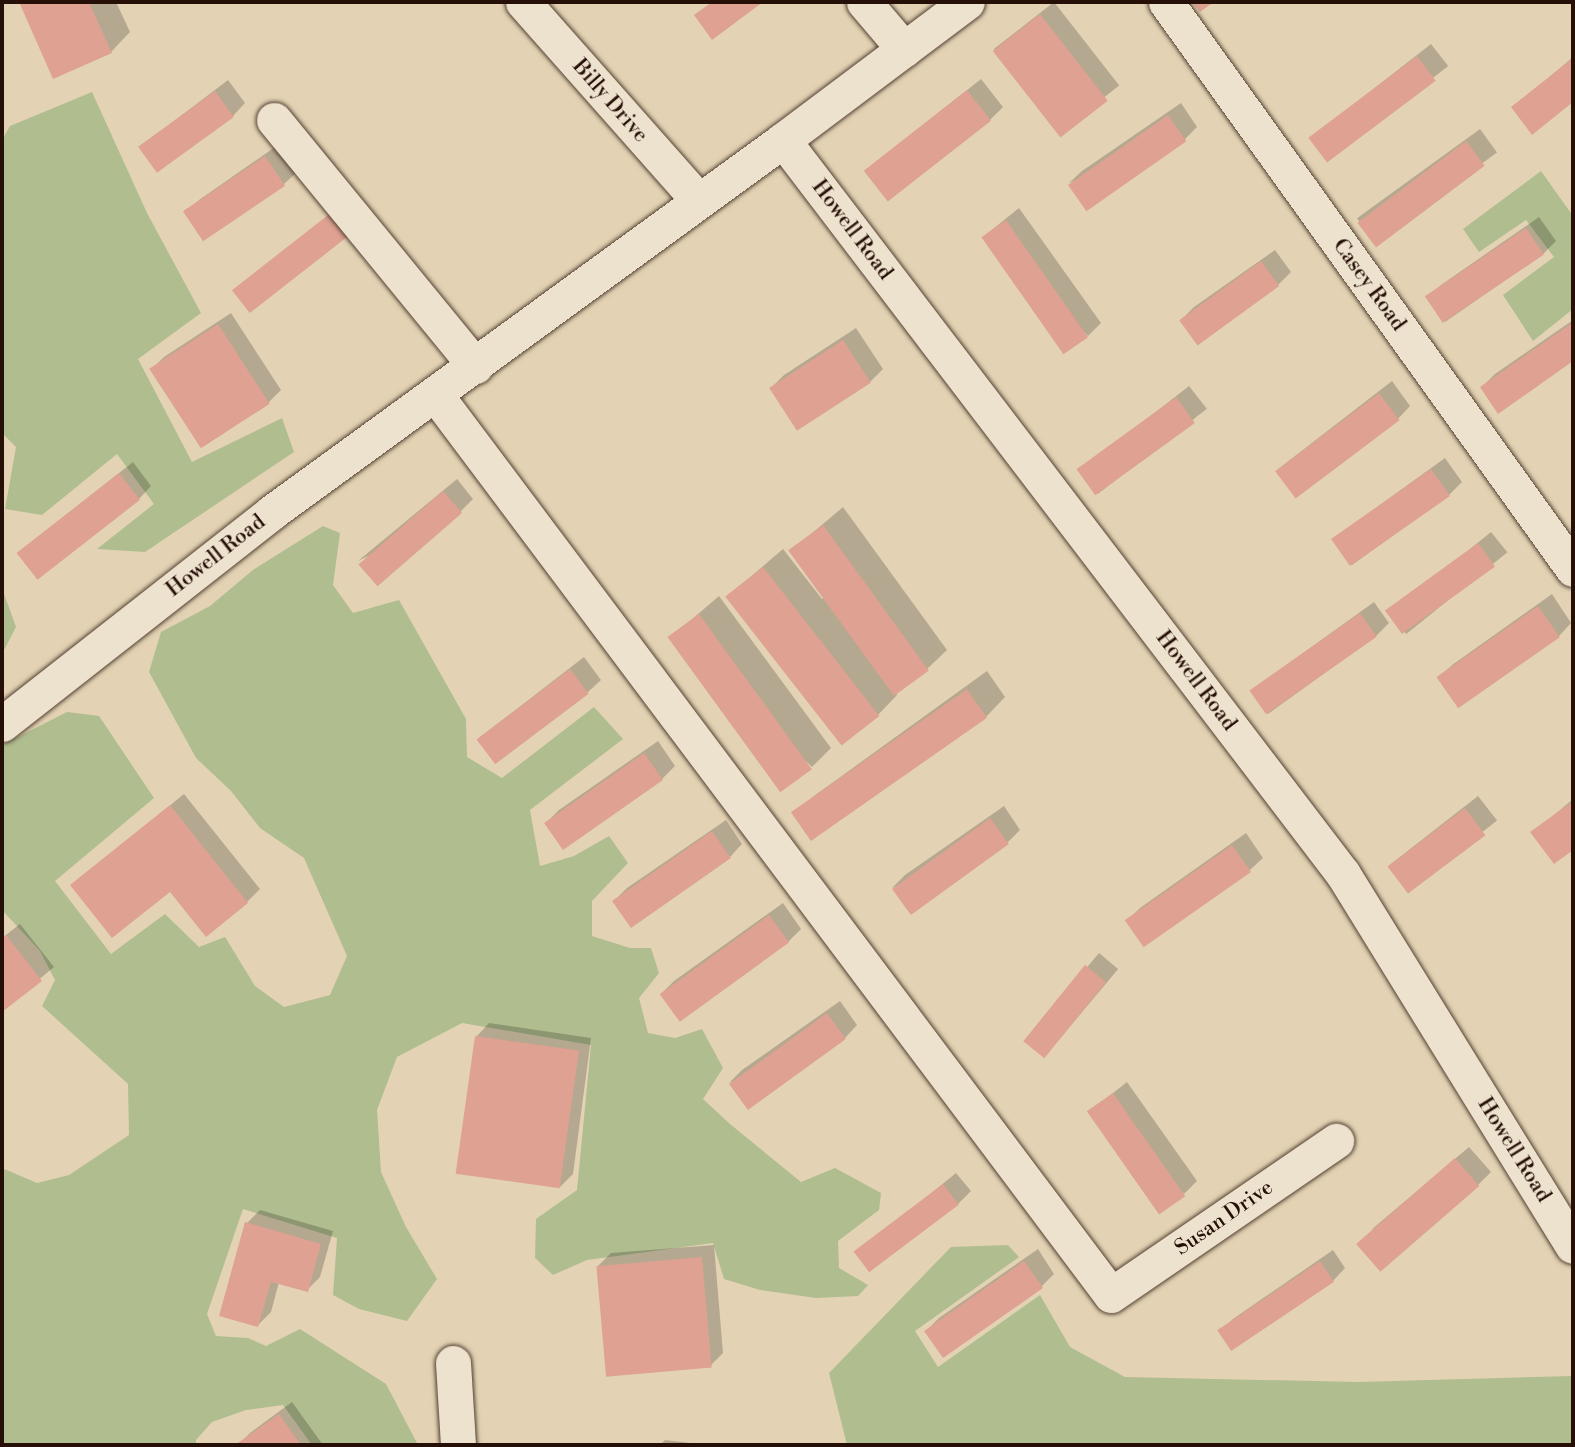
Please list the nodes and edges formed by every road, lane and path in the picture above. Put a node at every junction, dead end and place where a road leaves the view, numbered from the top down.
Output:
1 (523, 2) edge
2 (864, 2) edge
3 (967, 2) edge
4 (1166, 2) edge
5 (904, 49) junction
6 (274, 120) dead end
7 (783, 140) junction
8 (698, 201) junction
9 (475, 366) junction
10 (435, 394) junction
11 (1573, 569) edge
12 (2, 724) edge
13 (1336, 1141) dead end
14 (1573, 1246) edge
15 (453, 1363) dead end
16 (458, 1445) edge

1 - 8 street, Billy Drive
2 - 5 street
3 - 5 street, Howell Road
4 - 11 street, Casey Road
5 - 7 street, Howell Road
6 - 9 street
7 - 8 street, Howell Road
7 - 14 street, Howell Road
8 - 9 street, Howell Road
9 - 10 street, Howell Road
10 - 12 street, Howell Road
10 - 13 street, Susan Drive
15 - 16 street

